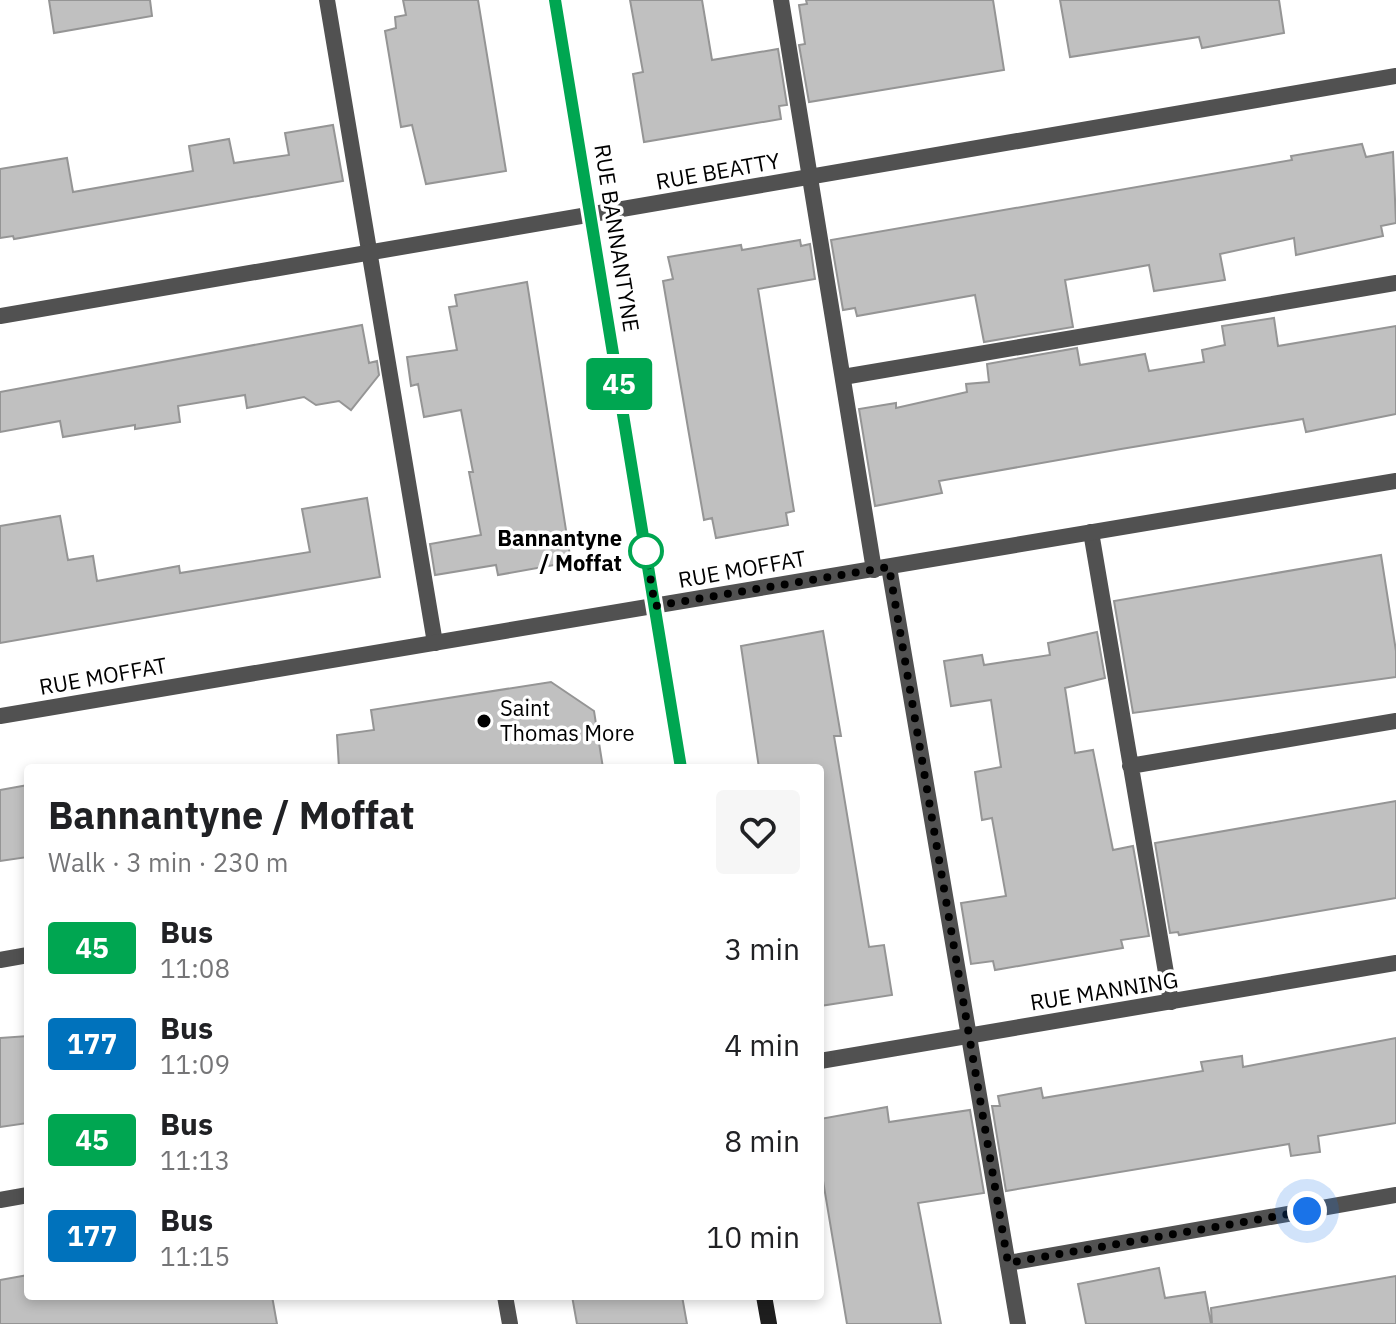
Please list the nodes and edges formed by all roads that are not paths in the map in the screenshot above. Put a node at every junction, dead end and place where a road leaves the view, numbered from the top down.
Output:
1 (327, 0) edge
2 (555, 0) edge
3 (781, 0) edge
4 (1396, 76) edge
5 (809, 177) junction
6 (591, 216) junction
7 (371, 253) junction
8 (1396, 283) edge
9 (0, 316) edge
10 (843, 377) junction
11 (1396, 481) edge
12 (1091, 532) junction
13 (881, 568) junction
14 (655, 606) junction
15 (435, 643) junction
16 (0, 716) edge
17 (1396, 721) edge
18 (680, 764) edge
19 (1130, 766) junction
20 (24, 956) edge
21 (0, 960) edge
22 (1396, 963) edge
23 (1171, 1002) junction
24 (968, 1035) junction
25 (824, 1060) edge
26 (1396, 1195) edge
27 (24, 1196) edge
28 (0, 1200) edge
29 (1008, 1263) junction
30 (506, 1300) edge
31 (765, 1300) edge
32 (510, 1324) edge
33 (769, 1324) edge
34 (1018, 1324) edge

1 - 7 street
2 - 6 street, RUE BANNANTYNE
3 - 5 street
4 - 5 street, RUE BEATTY
5 - 6 street, RUE BEATTY
5 - 10 street
6 - 7 street, RUE BEATTY
6 - 14 street, RUE BANNANTYNE
7 - 9 street, RUE BEATTY
7 - 15 street
8 - 10 street
10 - 13 street
11 - 12 street, RUE MOFFAT
12 - 13 street, RUE MOFFAT
12 - 19 street
13 - 14 street, RUE MOFFAT
13 - 24 street
14 - 15 street, RUE MOFFAT
14 - 18 street, RUE BANNANTYNE
15 - 16 street, RUE MOFFAT
17 - 19 street
19 - 23 street
20 - 21 street
22 - 23 street, RUE MANNING
23 - 24 street, RUE MANNING
24 - 25 street, RUE MANNING
24 - 29 street
26 - 29 street
27 - 28 street
29 - 34 street
30 - 32 street
31 - 33 street

